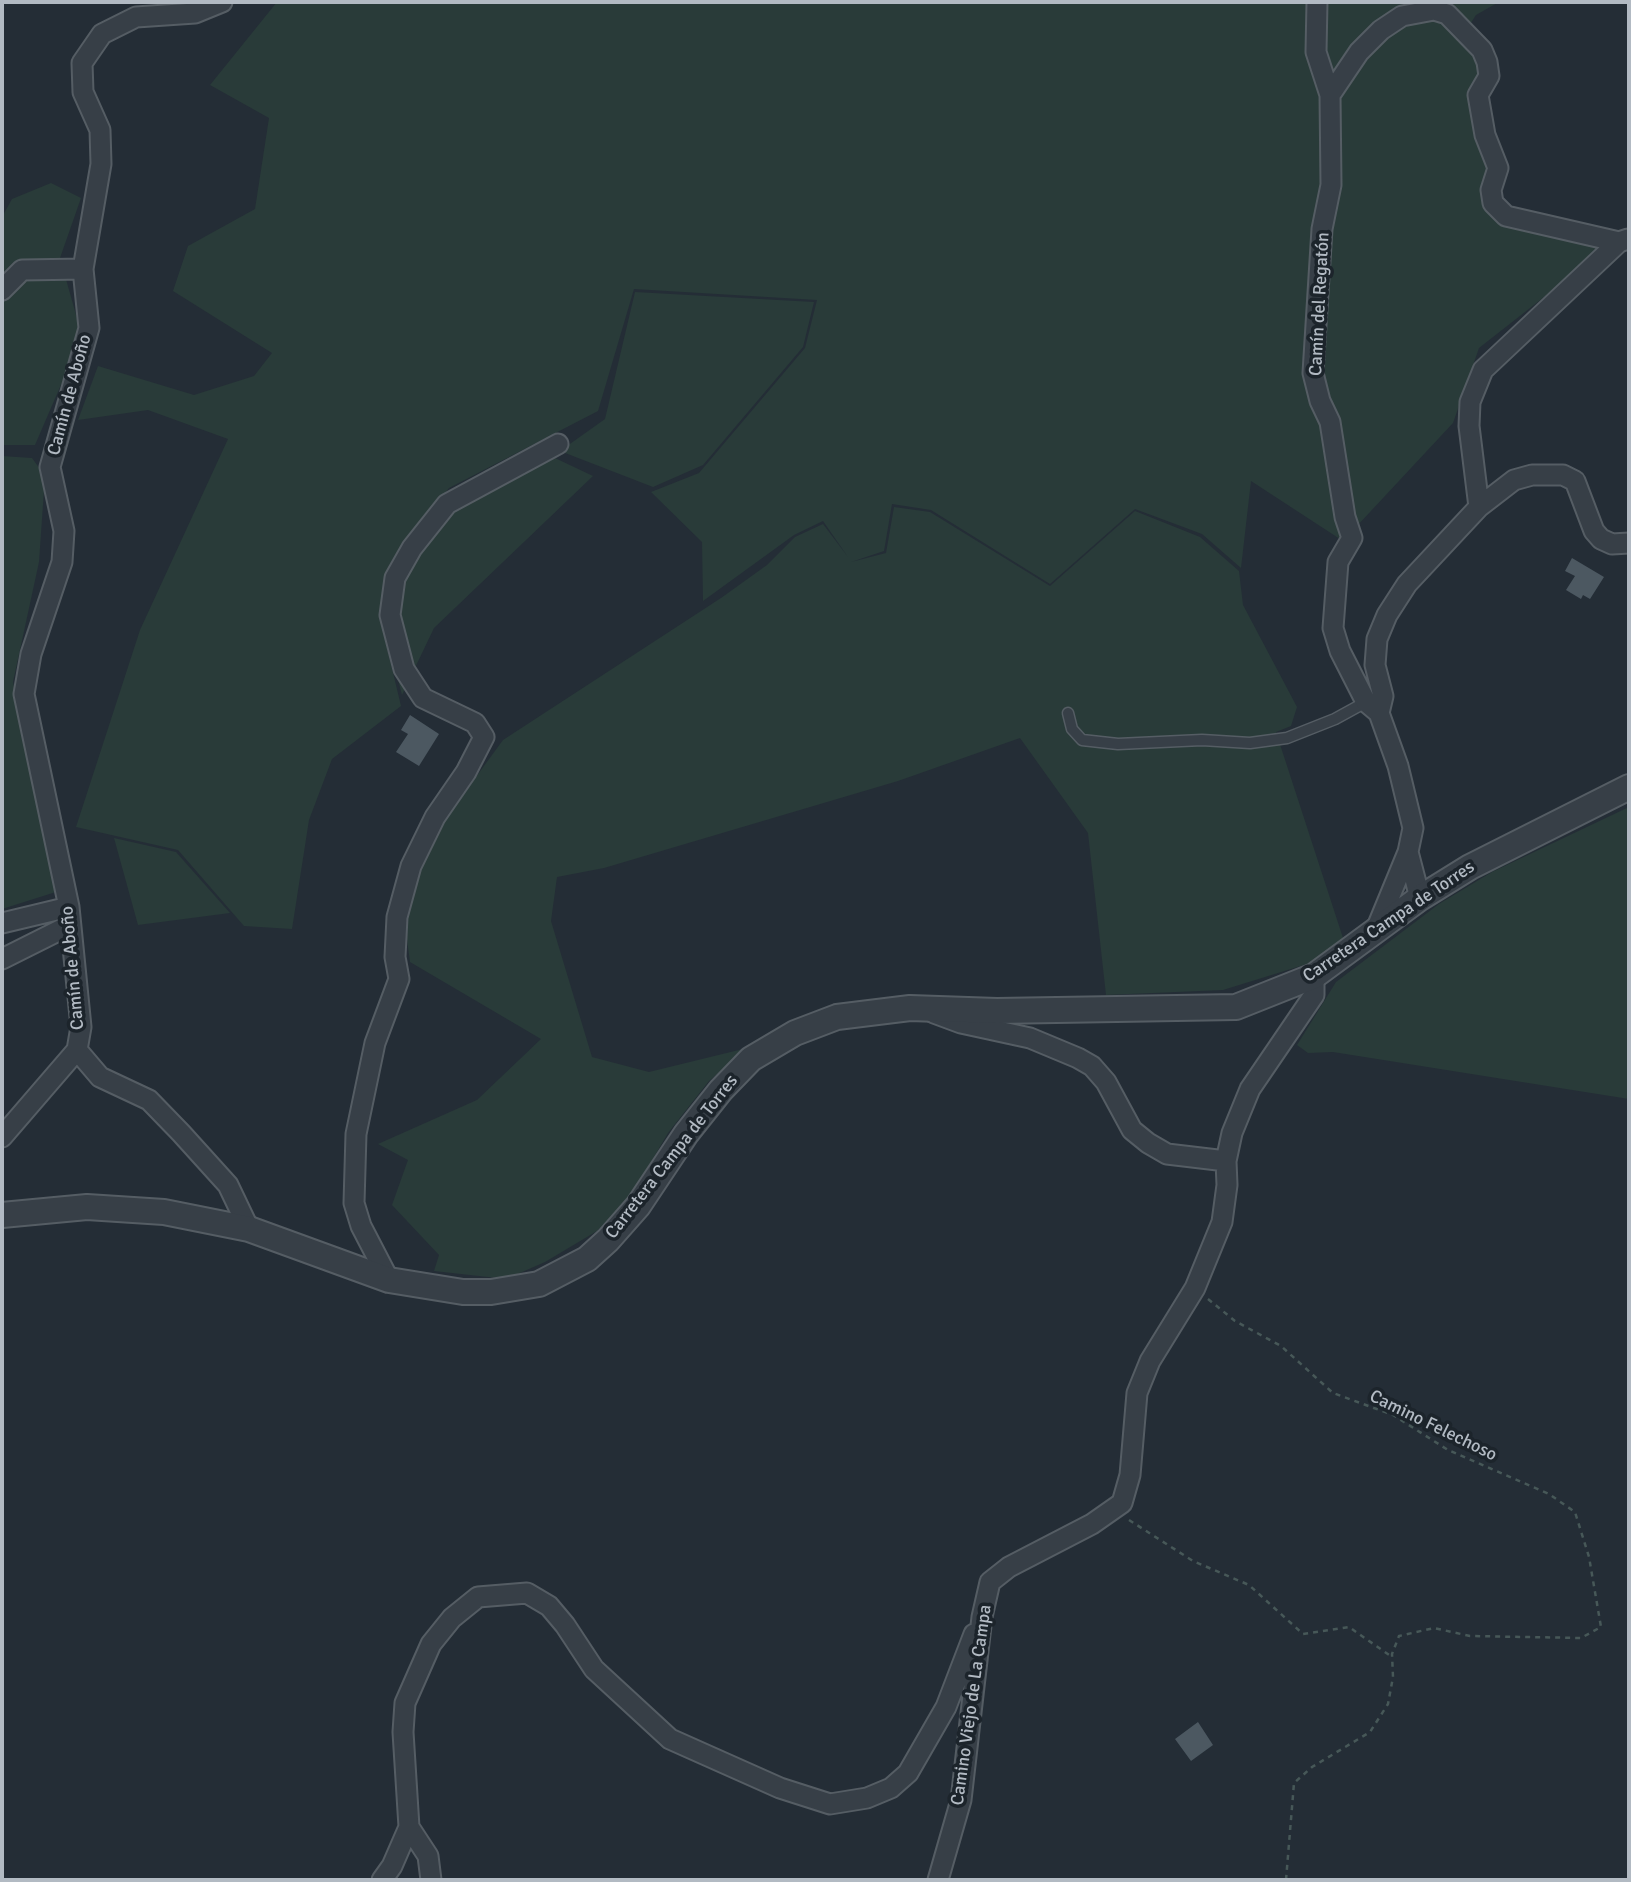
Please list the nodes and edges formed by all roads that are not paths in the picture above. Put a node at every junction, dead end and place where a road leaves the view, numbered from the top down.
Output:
1 (222, 2) edge
2 (1317, 2) edge
3 (1330, 94) junction
4 (1624, 240) edge
5 (83, 269) junction
6 (2, 290) edge
7 (558, 444) dead end
8 (1479, 507) junction
9 (1629, 543) edge
10 (1373, 708) junction
11 (1068, 713) dead end
12 (1629, 787) edge
13 (1408, 852) junction
14 (1420, 898) junction
15 (69, 916) junction
16 (2, 923) edge
17 (1375, 932) junction
18 (2, 960) edge
19 (1314, 976) junction
20 (923, 1008) junction
21 (77, 1050) junction
22 (2, 1137) edge
23 (1226, 1161) junction
24 (2, 1214) edge
25 (249, 1229) junction
26 (389, 1280) junction
27 (982, 1617) junction
28 (410, 1827) junction
29 (382, 1880) edge
30 (431, 1880) edge
31 (938, 1880) edge

1 - 5 street, Camín de Aboño
2 - 3 street, Camín del Regatón
3 - 4 street
3 - 10 street, Camín del Regatón
4 - 8 street
5 - 6 street
5 - 15 street, Camín de Aboño
7 - 26 street
8 - 9 street
8 - 10 street
10 - 11 lane
10 - 13 street
12 - 14 street, Carretera Campa de Torres
13 - 14 street
13 - 17 street
14 - 17 street, Carretera Campa de Torres
15 - 16 street
15 - 18 street
15 - 21 street, Camín de Aboño
17 - 19 street, Carretera Campa de Torres
19 - 20 street, Carretera Campa de Torres
19 - 23 street, Camino Viejo de La Campa
20 - 23 street
20 - 26 street, Carretera Campa de Torres
21 - 22 street, Camín de Aboño
21 - 25 street, Camín de Aboño
23 - 27 street, Camino Viejo de La Campa
24 - 25 street, Carretera Campa de Torres
25 - 26 street, Carretera Campa de Torres
27 - 28 street
27 - 31 street, Camino Viejo de La Campa
28 - 29 street
28 - 30 street

